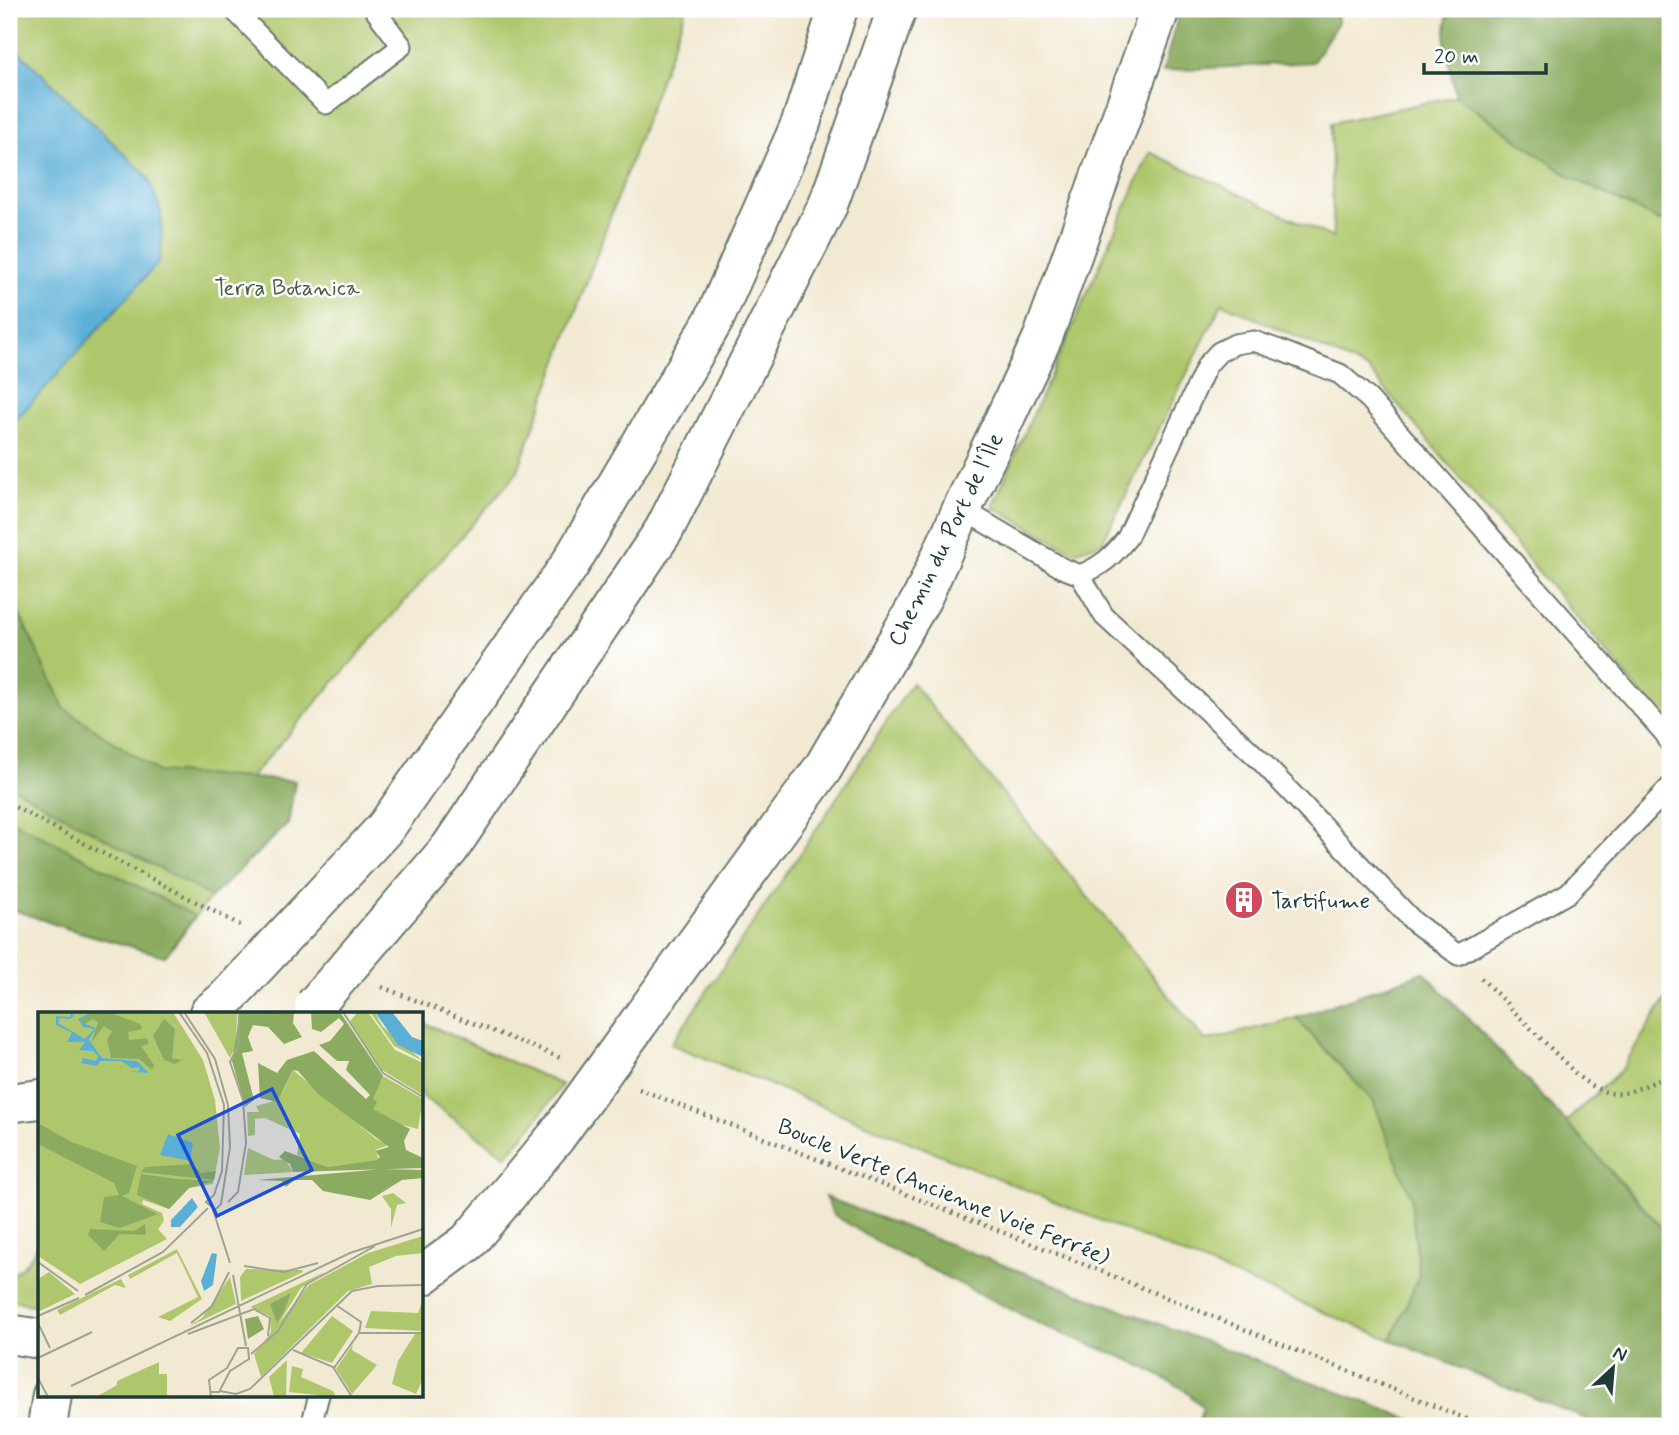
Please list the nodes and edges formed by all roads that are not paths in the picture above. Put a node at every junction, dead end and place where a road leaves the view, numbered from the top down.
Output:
1 (233, 9) edge
2 (374, 9) edge
3 (838, 9) edge
4 (897, 9) edge
5 (1160, 9) edge
6 (962, 509) junction
7 (1080, 575) junction
8 (1670, 743) edge
9 (1670, 787) edge
10 (312, 1010) edge
11 (210, 1012) edge
12 (38, 1099) edge
13 (9, 1103) edge
14 (424, 1275) edge
15 (9, 1334) edge
16 (38, 1339) edge
17 (52, 1396) edge
18 (319, 1396) edge
19 (47, 1426) edge
20 (311, 1426) edge

1 - 2 lane
3 - 11 main road, bridge
4 - 10 main road, bridge
5 - 6 main road, Chemin du Port de l'Île
6 - 7 lane
6 - 14 main road, Chemin du Port de l'Île, bridge
7 - 8 lane
7 - 9 lane
12 - 13 main road
15 - 16 main road
17 - 19 main road
18 - 20 lane

